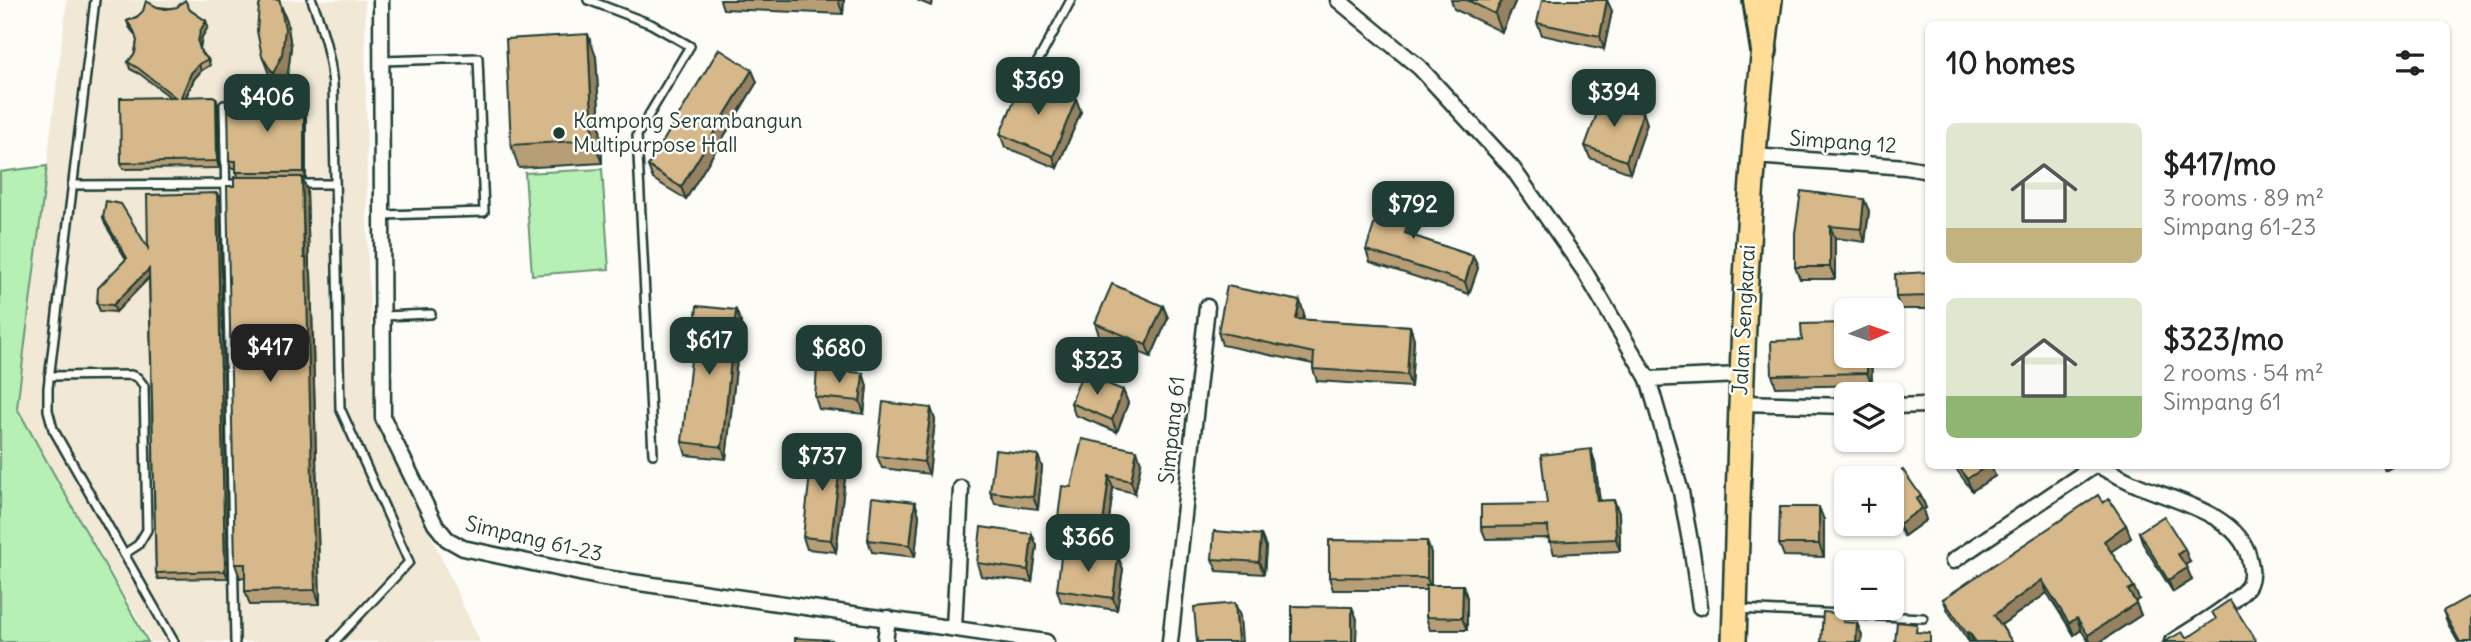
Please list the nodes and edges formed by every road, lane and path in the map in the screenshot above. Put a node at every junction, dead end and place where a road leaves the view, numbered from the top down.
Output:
1 (94, 0) edge
2 (312, 0) edge
3 (382, 0) edge
4 (588, 0) edge
5 (1071, 0) edge
6 (1338, 0) edge
7 (1756, 0) edge
8 (1770, 0) edge
9 (1764, 51) junction
10 (381, 61) junction
11 (1030, 76) edge
12 (224, 105) dead end
13 (1754, 156) junction
14 (1925, 170) edge
15 (226, 184) junction
16 (253, 184) edge
17 (294, 184) edge
18 (335, 184) junction
19 (72, 185) junction
20 (381, 215) junction
21 (1207, 307) dead end
22 (431, 314) dead end
23 (383, 316) junction
24 (1741, 375) junction
25 (49, 376) junction
26 (1648, 379) junction
27 (1740, 403) junction
28 (1925, 405) edge
29 (1834, 406) edge
30 (1904, 406) edge
31 (653, 454) dead end
32 (2091, 469) edge
33 (2103, 469) edge
34 (961, 488) dead end
35 (124, 554) junction
36 (1953, 561) dead end
37 (1700, 607) dead end
38 (1735, 609) junction
39 (888, 618) junction
40 (1923, 618) dead end
41 (954, 628) junction
42 (174, 642) edge
43 (235, 642) edge
44 (334, 642) edge
45 (885, 642) edge
46 (1046, 642) edge
47 (1170, 642) edge
48 (1734, 642) edge
49 (2172, 642) edge

1 - 19 lane
2 - 18 lane
3 - 10 street, Simpang 61-23
4 - 31 lane
5 - 11 lane
6 - 26 street
7 - 9 highway
8 - 9 main road, Jalan Sengkarai
9 - 13 main road, Jalan Sengkarai
10 - 20 street, Simpang 61-23
10 - 20 lane
12 - 15 lane
13 - 14 street, Simpang 12
13 - 24 main road, Jalan Sengkarai
15 - 16 lane
15 - 19 lane
15 - 43 lane
17 - 18 lane
18 - 44 lane
19 - 25 lane
20 - 23 street, Simpang 61-23
21 - 47 street, Simpang 61
22 - 23 lane
23 - 39 street, Simpang 61-23
24 - 26 street
24 - 27 main road, Jalan Sengkarai
25 - 35 lane
25 - 35 lane
26 - 37 street
27 - 29 street
27 - 38 main road, Jalan Sengkarai
28 - 30 street
32 - 36 street
33 - 49 street
34 - 41 street
35 - 42 lane
38 - 40 lane
38 - 48 main road, Jalan Sengkarai
39 - 41 street, Simpang 61-23
39 - 45 street
41 - 46 street, Simpang 61-23

